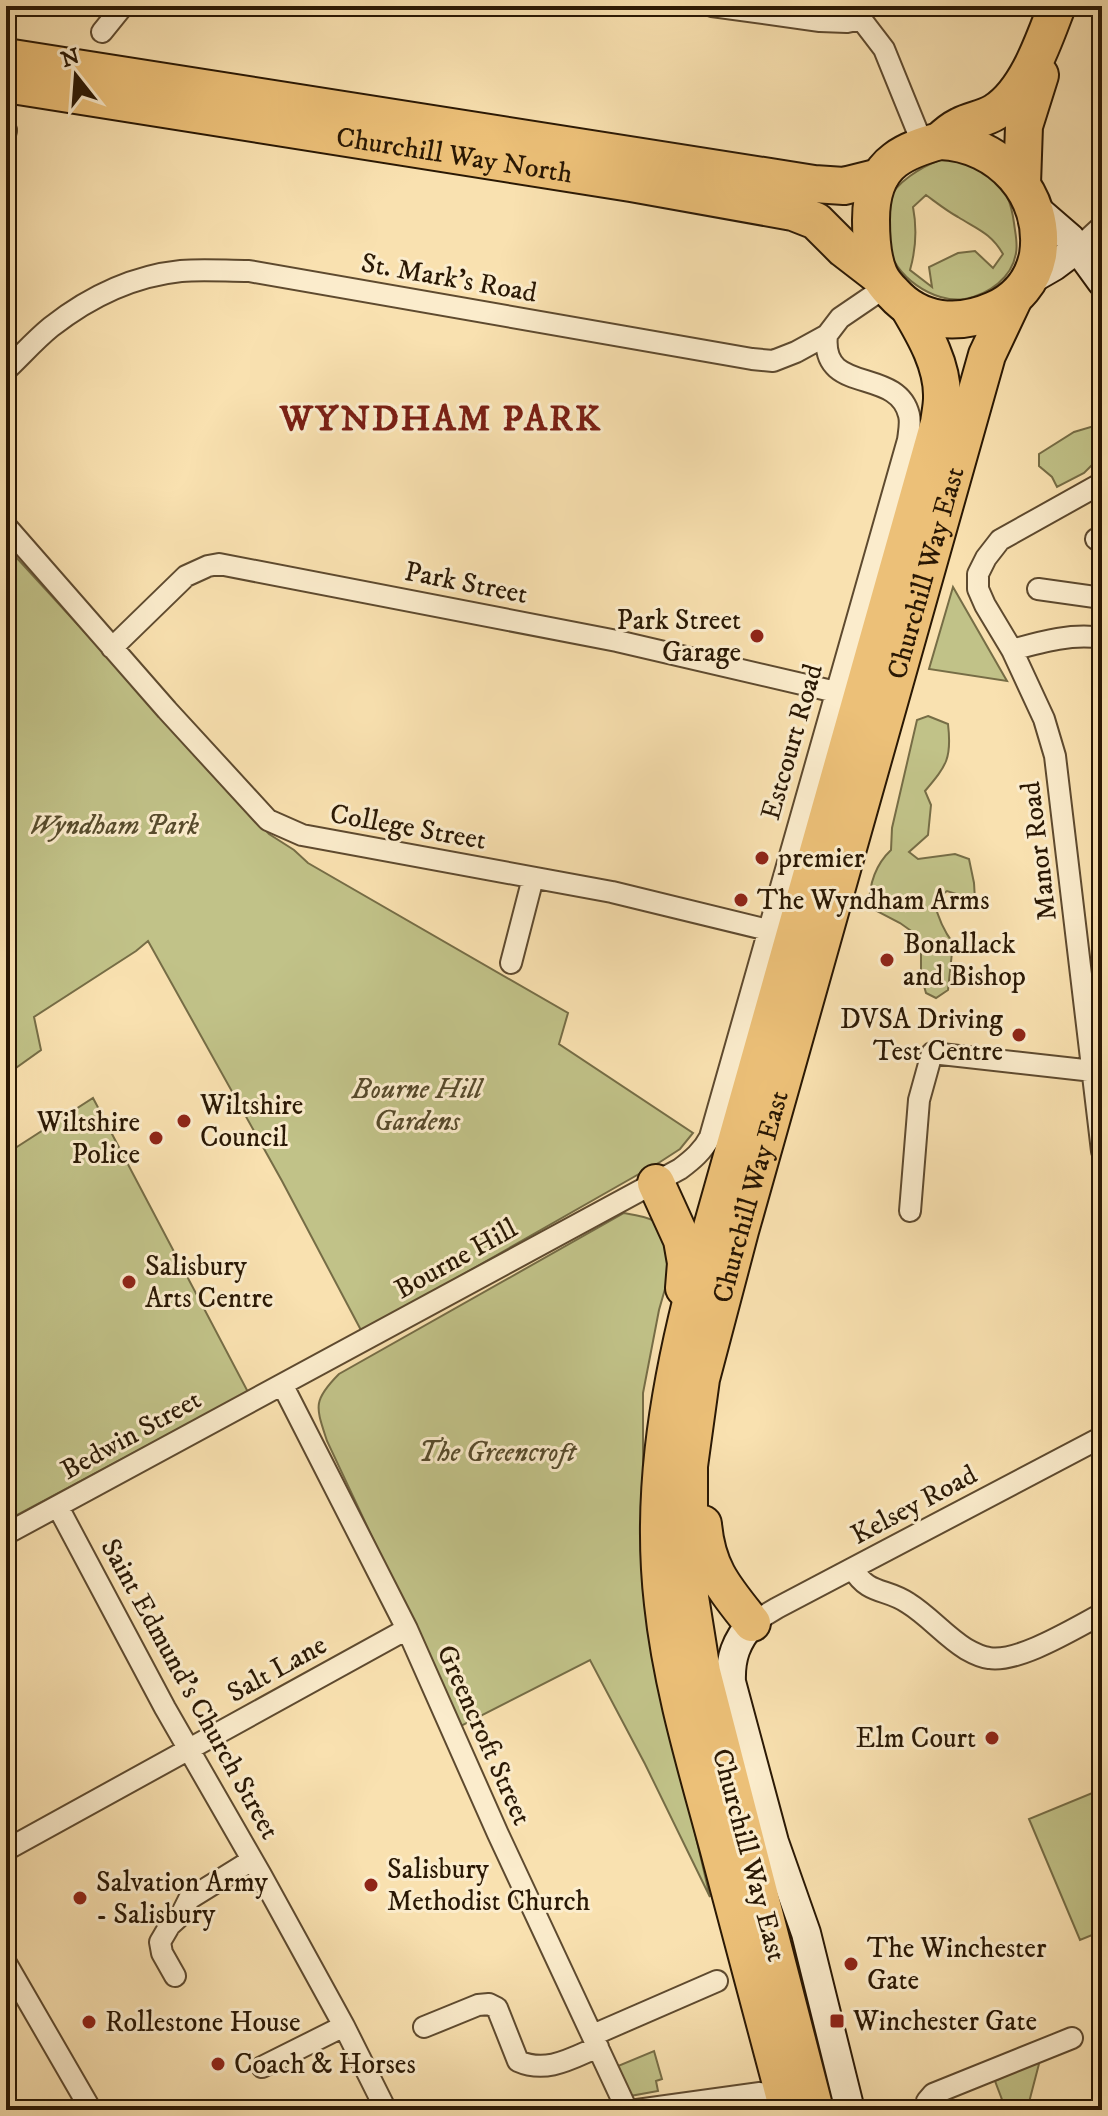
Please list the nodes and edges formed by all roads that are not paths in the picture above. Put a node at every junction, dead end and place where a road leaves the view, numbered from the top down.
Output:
1 (123, 6) edge
2 (712, 6) edge
3 (1057, 6) edge
4 (858, 12) edge
5 (102, 32) dead end
6 (1042, 45) junction
7 (6, 57) edge
8 (6, 84) edge
9 (932, 143) junction
10 (880, 177) junction
11 (1028, 195) junction
12 (1102, 226) edge
13 (1078, 248) junction
14 (1102, 282) edge
15 (892, 290) junction
16 (1020, 290) junction
17 (827, 335) junction
18 (6, 370) edge
19 (1102, 483) edge
20 (6, 527) edge
21 (1038, 589) dead end
22 (1102, 598) edge
23 (1102, 638) edge
24 (112, 648) junction
25 (1012, 650) junction
26 (836, 692) junction
27 (533, 878) junction
28 (768, 930) junction
29 (511, 963) dead end
30 (1093, 1071) junction
31 (1102, 1151) edge
32 (656, 1183) junction
33 (910, 1211) dead end
34 (679, 1349) junction
35 (283, 1386) junction
36 (1102, 1437) edge
37 (691, 1444) junction
38 (58, 1507) junction
39 (6, 1534) edge
40 (853, 1569) junction
41 (1102, 1614) edge
42 (752, 1623) junction
43 (407, 1629) junction
44 (188, 1749) junction
45 (6, 1850) edge
46 (252, 1860) junction
47 (6, 1963) edge
48 (175, 1976) dead end
49 (717, 1981) dead end
50 (344, 2026) junction
51 (424, 2027) dead end
52 (1072, 2038) dead end
53 (596, 2041) junction
54 (262, 2067) dead end
55 (774, 2102) edge
56 (929, 2106) edge
57 (91, 2110) edge
58 (386, 2110) edge
59 (627, 2110) edge
60 (637, 2110) edge
61 (815, 2110) edge
62 (850, 2110) edge
63 (907, 2110) edge

1 - 5 street
2 - 4 street
3 - 6 highway
4 - 9 street
6 - 9 highway
6 - 11 highway
7 - 10 highway, Churchill Way North
8 - 15 highway, Churchill Way North
9 - 10 highway
9 - 11 highway
10 - 15 highway
11 - 13 street
11 - 16 highway
12 - 13 street
13 - 14 street
13 - 16 street
15 - 16 highway
15 - 17 street, St. Mark's Road
15 - 34 highway, Churchill Way East
16 - 37 highway, Churchill Way East
17 - 18 street, St. Mark's Road
17 - 26 street, Estcourt Road
19 - 25 street, Manor Road
20 - 24 street, College Street
21 - 22 street
23 - 25 street
24 - 26 street, Park Street
24 - 27 street, College Street
25 - 30 street, Manor Road
26 - 28 street, Estcourt Road
27 - 28 street, College Street
27 - 29 street
28 - 32 street, Estcourt Road
30 - 31 street, Manor Road
30 - 33 street
32 - 34 highway
32 - 35 street, Bourne Hill
34 - 55 highway, Churchill Way East
35 - 38 street, Bedwin Street
35 - 43 street, Greencroft Street
36 - 40 street, Kelsey Road
37 - 42 highway
37 - 61 highway, Churchill Way East
38 - 39 street, Bedwin Street
38 - 44 street, Saint Edmund's Church Street
40 - 41 street
40 - 42 street, Kelsey Road
42 - 62 street
43 - 44 street, Salt Lane
43 - 53 street, Greencroft Street
44 - 45 street, Salt Lane
44 - 46 street, Saint Edmund's Church Street
46 - 48 street
46 - 50 street, Saint Edmund's Church Street
47 - 57 street
49 - 53 street
50 - 54 street
50 - 58 street, Saint Edmund's Church Street
51 - 53 street
52 - 56 street
53 - 59 street, Greencroft Street
55 - 60 street
56 - 63 street

